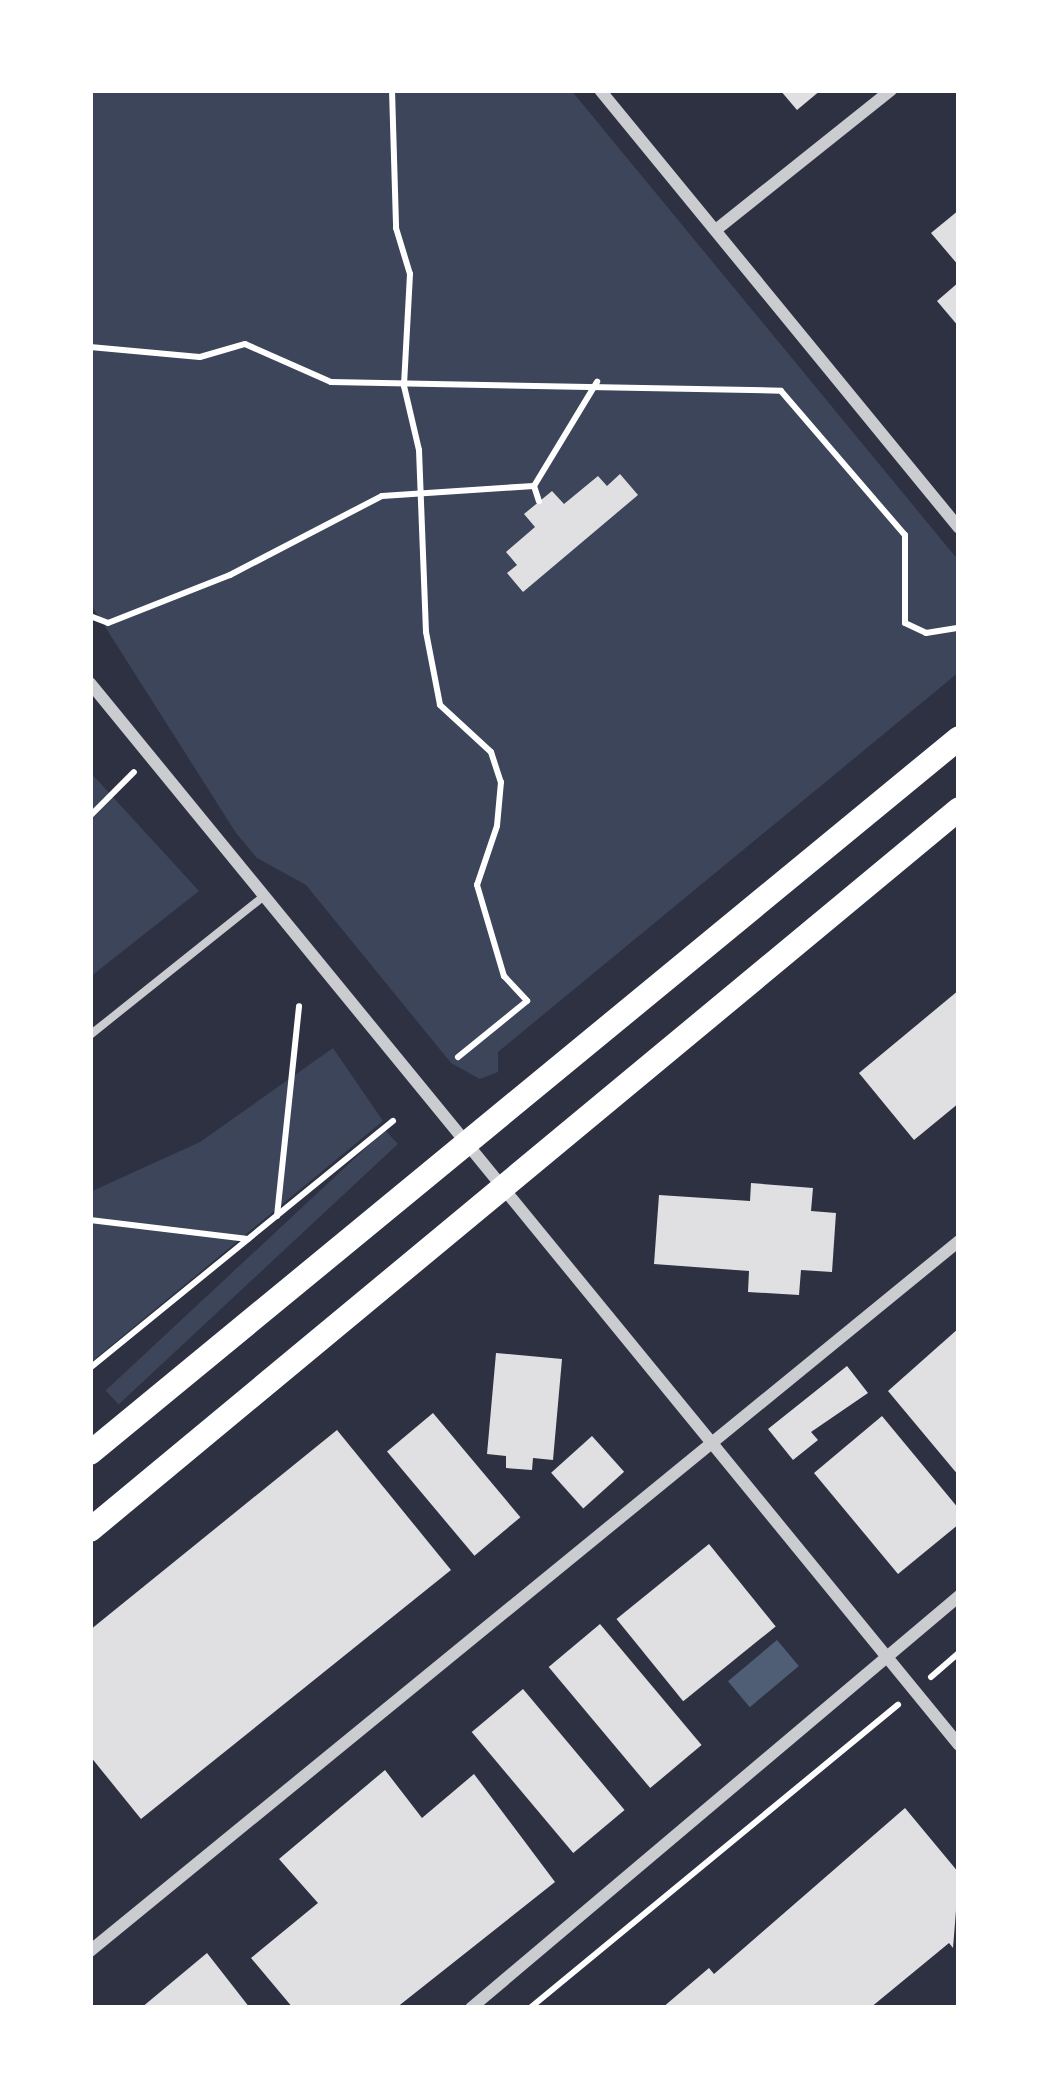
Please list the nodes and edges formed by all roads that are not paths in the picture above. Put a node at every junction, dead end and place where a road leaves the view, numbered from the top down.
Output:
1 (601, 90) edge
2 (891, 90) edge
3 (717, 229) junction
4 (959, 528) edge
5 (90, 683) edge
6 (959, 738) edge
7 (959, 809) edge
8 (265, 895) junction
9 (90, 1035) edge
10 (469, 1143) junction
11 (500, 1186) junction
12 (959, 1240) edge
13 (710, 1442) junction
14 (90, 1453) edge
15 (90, 1530) edge
16 (959, 1596) edge
17 (888, 1653) junction
18 (959, 1744) edge
19 (90, 1951) edge
20 (471, 2008) edge

1 - 3 street
2 - 3 street
3 - 4 street
5 - 8 street
6 - 10 main road
7 - 11 main road
8 - 9 lane
8 - 10 street
10 - 11 street
10 - 14 main road
11 - 13 street
11 - 15 main road
12 - 13 street
13 - 17 street
13 - 19 street
16 - 17 street
17 - 18 street
17 - 20 street

